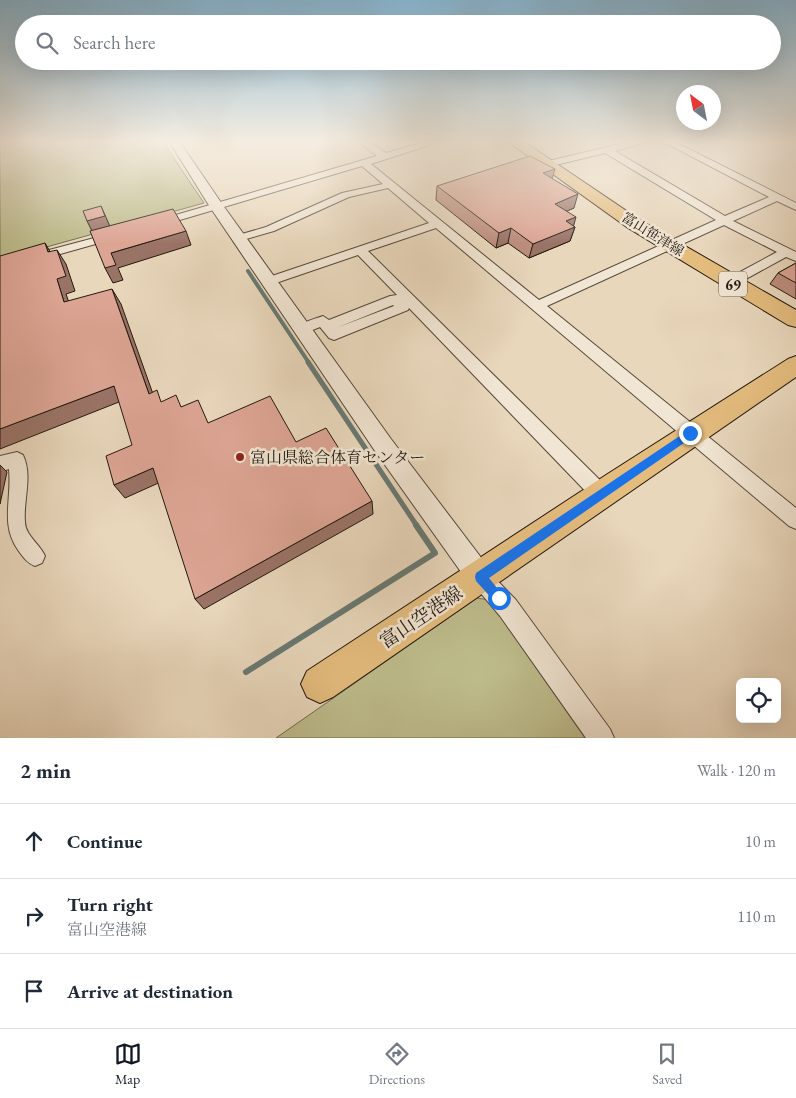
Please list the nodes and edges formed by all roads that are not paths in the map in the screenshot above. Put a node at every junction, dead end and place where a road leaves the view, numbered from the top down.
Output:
1 (196, 175) edge
2 (322, 175) edge
3 (379, 175) edge
4 (564, 175) edge
5 (655, 175) edge
6 (732, 175) edge
7 (390, 185) junction
8 (775, 198) junction
9 (217, 207) junction
10 (796, 207) edge
11 (725, 221) junction
12 (437, 224) junction
13 (148, 226) edge
14 (122, 233) edge
15 (239, 238) junction
16 (671, 246) junction
17 (360, 250) junction
18 (791, 254) edge
19 (0, 267) edge
20 (270, 281) junction
21 (731, 282) junction
22 (403, 301) junction
23 (536, 306) junction
24 (796, 320) edge
25 (303, 329) junction
26 (796, 365) edge
27 (690, 433) junction
28 (0, 464) edge
29 (600, 493) junction
30 (796, 520) edge
31 (35, 556) dead end
32 (480, 577) junction
33 (320, 684) dead end
34 (601, 738) edge

1 - 9 street
2 - 9 street
3 - 7 street
4 - 16 main road, 富山笹津線 / 69
5 - 11 street
6 - 8 street
7 - 12 street
7 - 15 street
8 - 10 street
8 - 11 street
9 - 13 street
9 - 15 street
11 - 16 street
11 - 18 street
12 - 17 street
12 - 23 street
14 - 19 street
15 - 20 street
16 - 21 main road, 富山笹津線 / 69
16 - 23 street
17 - 20 street
17 - 22 street
18 - 21 street
20 - 25 street
21 - 24 main road, 富山笹津線 / 69
22 - 25 street
22 - 29 street
23 - 27 street
25 - 32 street
26 - 27 main road, 富山空港線
27 - 29 main road, 富山空港線
27 - 30 street
28 - 31 street
29 - 32 main road, 富山空港線
32 - 33 main road, 富山空港線
32 - 34 street

